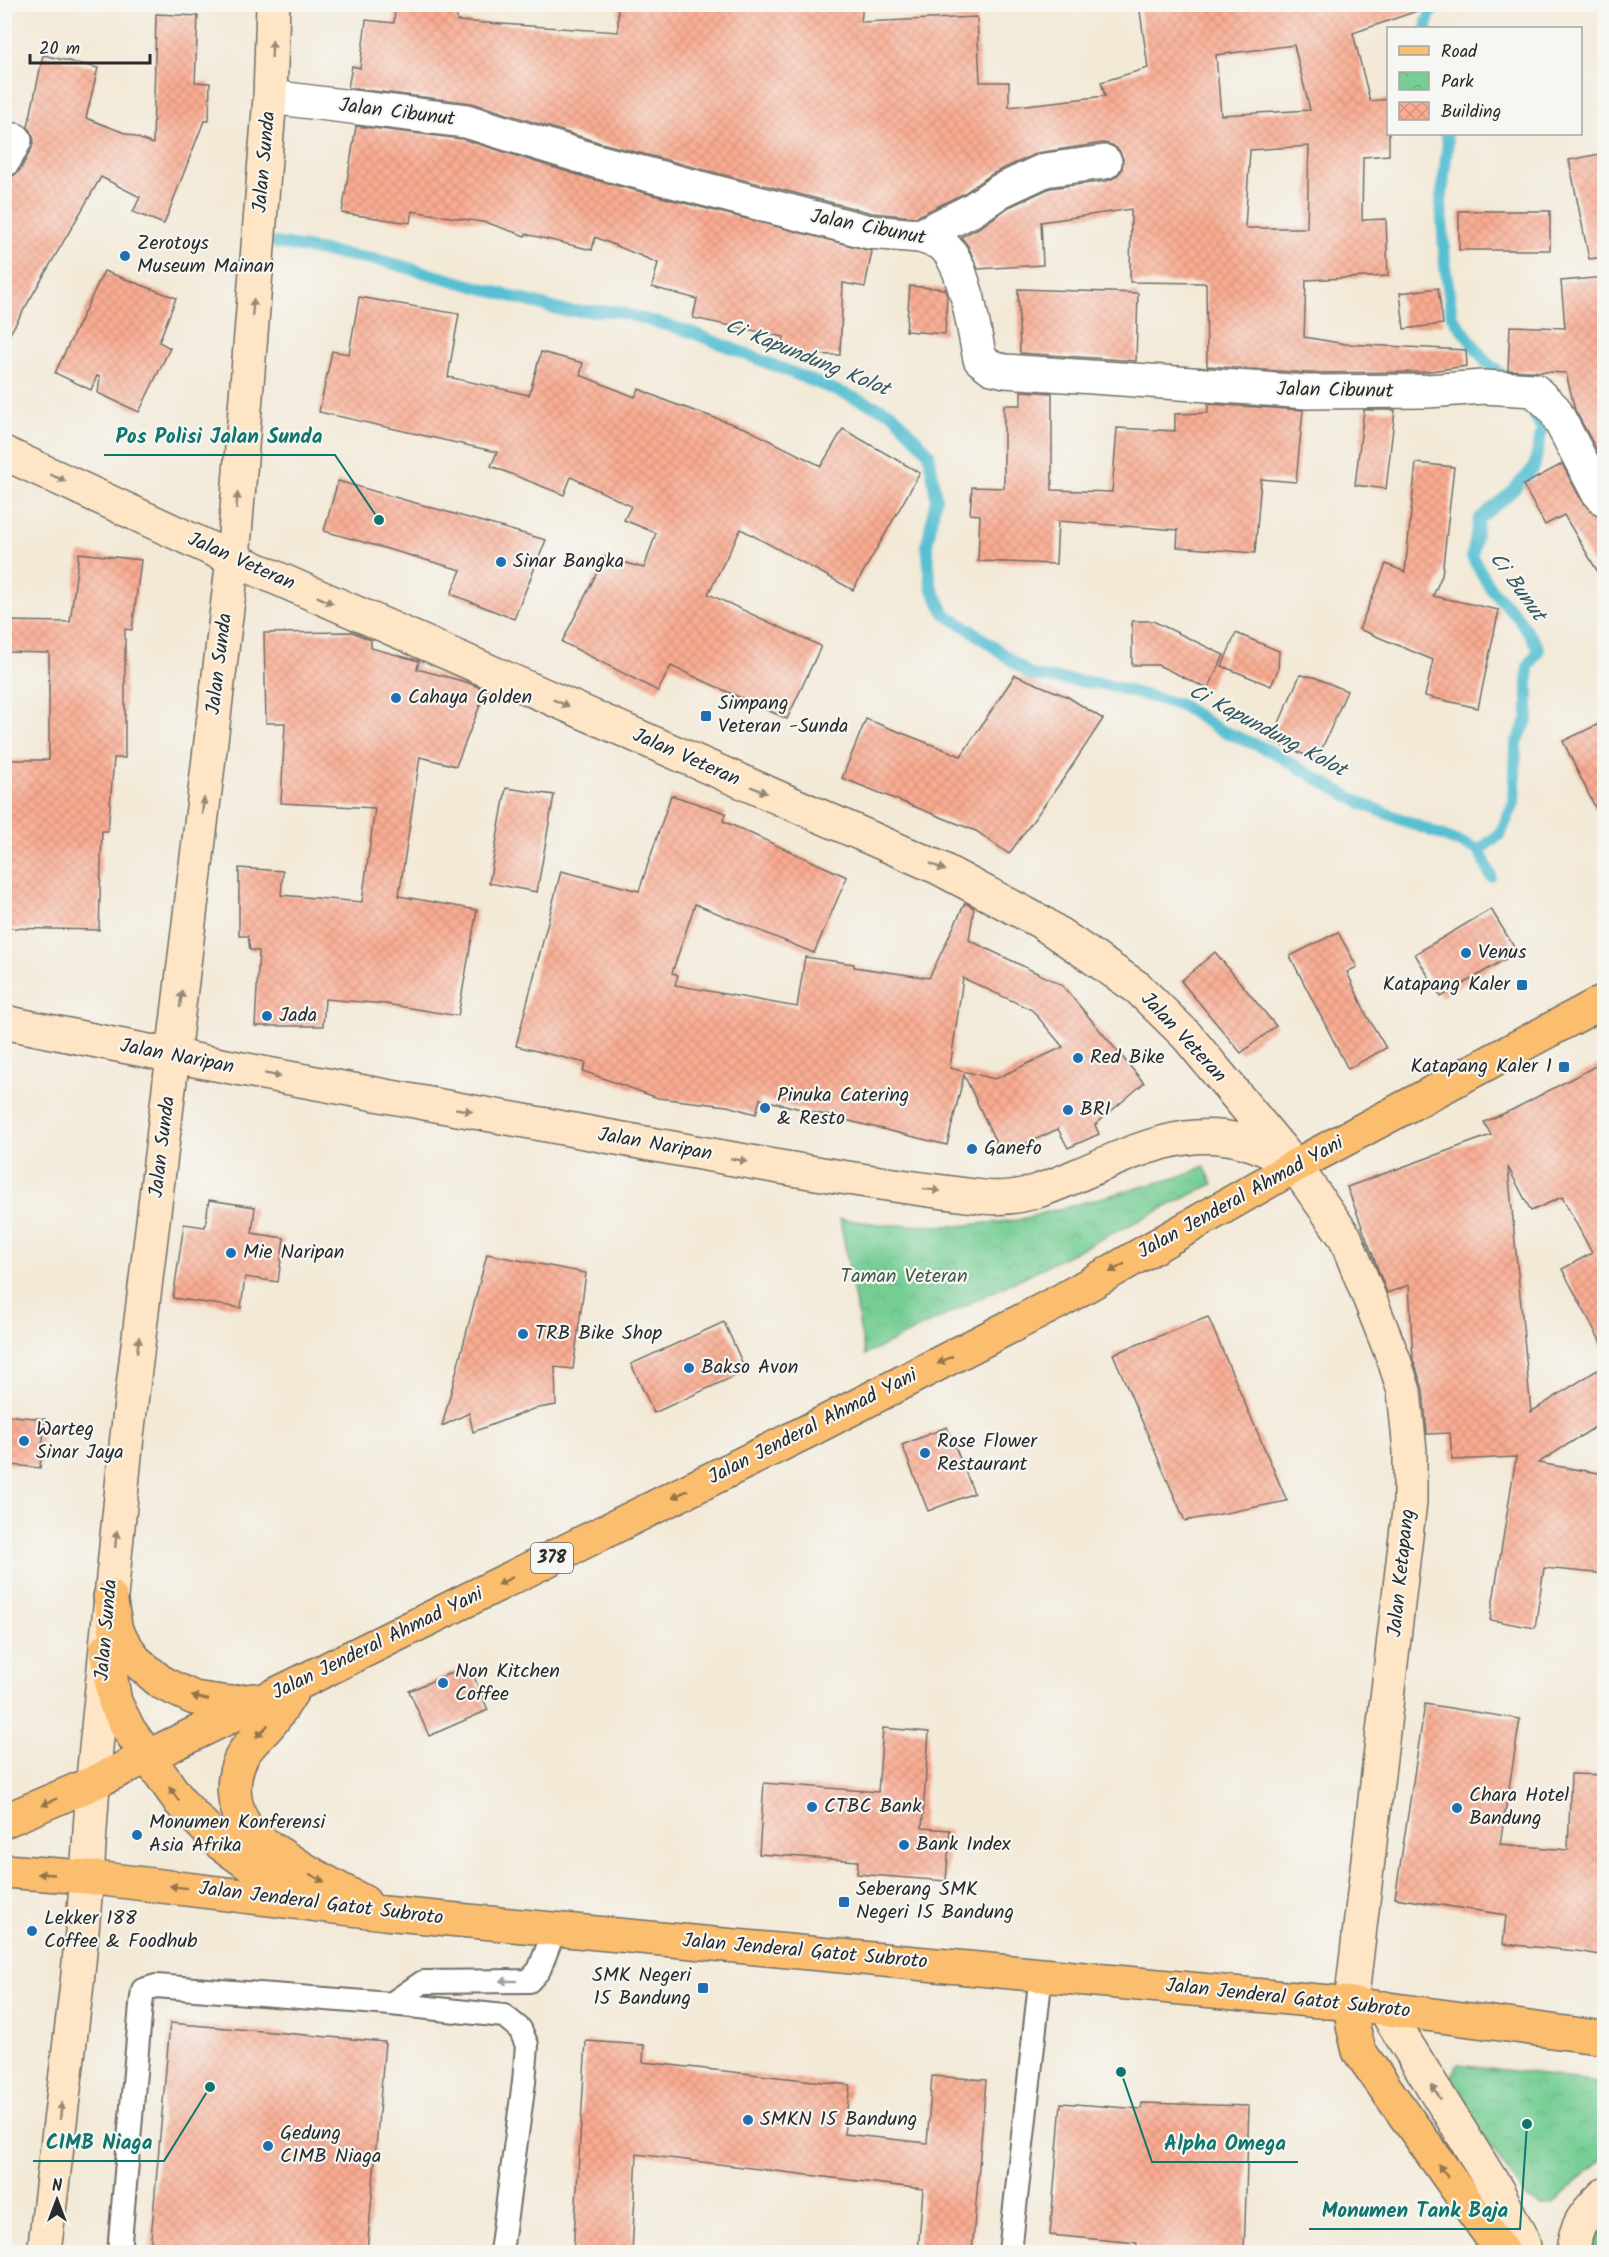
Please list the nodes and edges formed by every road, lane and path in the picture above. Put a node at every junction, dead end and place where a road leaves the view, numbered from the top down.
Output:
1 (273, 4) edge
2 (270, 97) junction
3 (1105, 162) dead end
4 (920, 236) junction
5 (4, 453) edge
6 (1605, 499) edge
7 (232, 559) junction
8 (1601, 1011) edge
9 (4, 1022) edge
10 (174, 1058) junction
11 (1295, 1166) junction
12 (110, 1597) junction
13 (106, 1650) junction
14 (297, 1684) junction
15 (148, 1755) junction
16 (93, 1783) junction
17 (4, 1821) edge
18 (4, 1871) edge
19 (87, 1876) junction
20 (320, 1904) junction
21 (384, 1913) junction
22 (555, 1929) junction
23 (1041, 1974) junction
24 (391, 2004) junction
25 (1351, 2004) junction
26 (1384, 2008) junction
27 (1605, 2038) edge
28 (1605, 2195) edge
29 (44, 2253) edge
30 (119, 2253) edge
31 (501, 2253) edge
32 (1010, 2253) edge
33 (1502, 2253) edge
34 (1525, 2253) edge
35 (1573, 2253) edge

2 -> 1 main road, Jalan Sunda
2 - 4 street, Jalan Cibunut
7 -> 2 main road, Jalan Sunda
3 - 4 street
4 - 6 street, Jalan Cibunut
5 -> 7 main road, Jalan Veteran
10 -> 7 main road, Jalan Sunda
7 -> 11 main road, Jalan Veteran
8 - 11 main road, Jalan Jenderal Ahmad Yani
9 - 10 main road, Jalan Naripan
10 -> 11 main road, Jalan Naripan
12 -> 10 main road, Jalan Sunda
11 -> 14 main road, Jalan Jenderal Ahmad Yani / 378
11 - 25 main road, Jalan Ketapang
12 - 13 main road, Jalan Sunda
14 -> 12 main road
13 - 15 main road
13 - 16 main road, Jalan Sunda
14 - 15 main road, Jalan Jenderal Ahmad Yani
14 -> 21 main road
15 - 16 main road, Jalan Jenderal Ahmad Yani
20 -> 15 main road
16 -> 17 main road, Jalan Jenderal Ahmad Yani
16 - 19 main road, Jalan Sunda
19 -> 18 main road, Jalan Jenderal Gatot Subroto
20 -> 19 main road, Jalan Jenderal Gatot Subroto
29 -> 19 main road, Jalan Sunda
20 - 21 main road, Jalan Jenderal Gatot Subroto
21 - 22 main road, Jalan Jenderal Gatot Subroto
22 - 23 main road, Jalan Jenderal Gatot Subroto
22 -> 24 lane
23 - 25 main road, Jalan Jenderal Gatot Subroto
23 - 32 lane
24 - 30 lane
24 - 31 lane
25 - 26 main road, Jalan Jenderal Gatot Subroto
33 -> 25 main road
26 - 27 main road, Jalan Jenderal Gatot Subroto
34 -> 26 main road
28 - 35 main road

